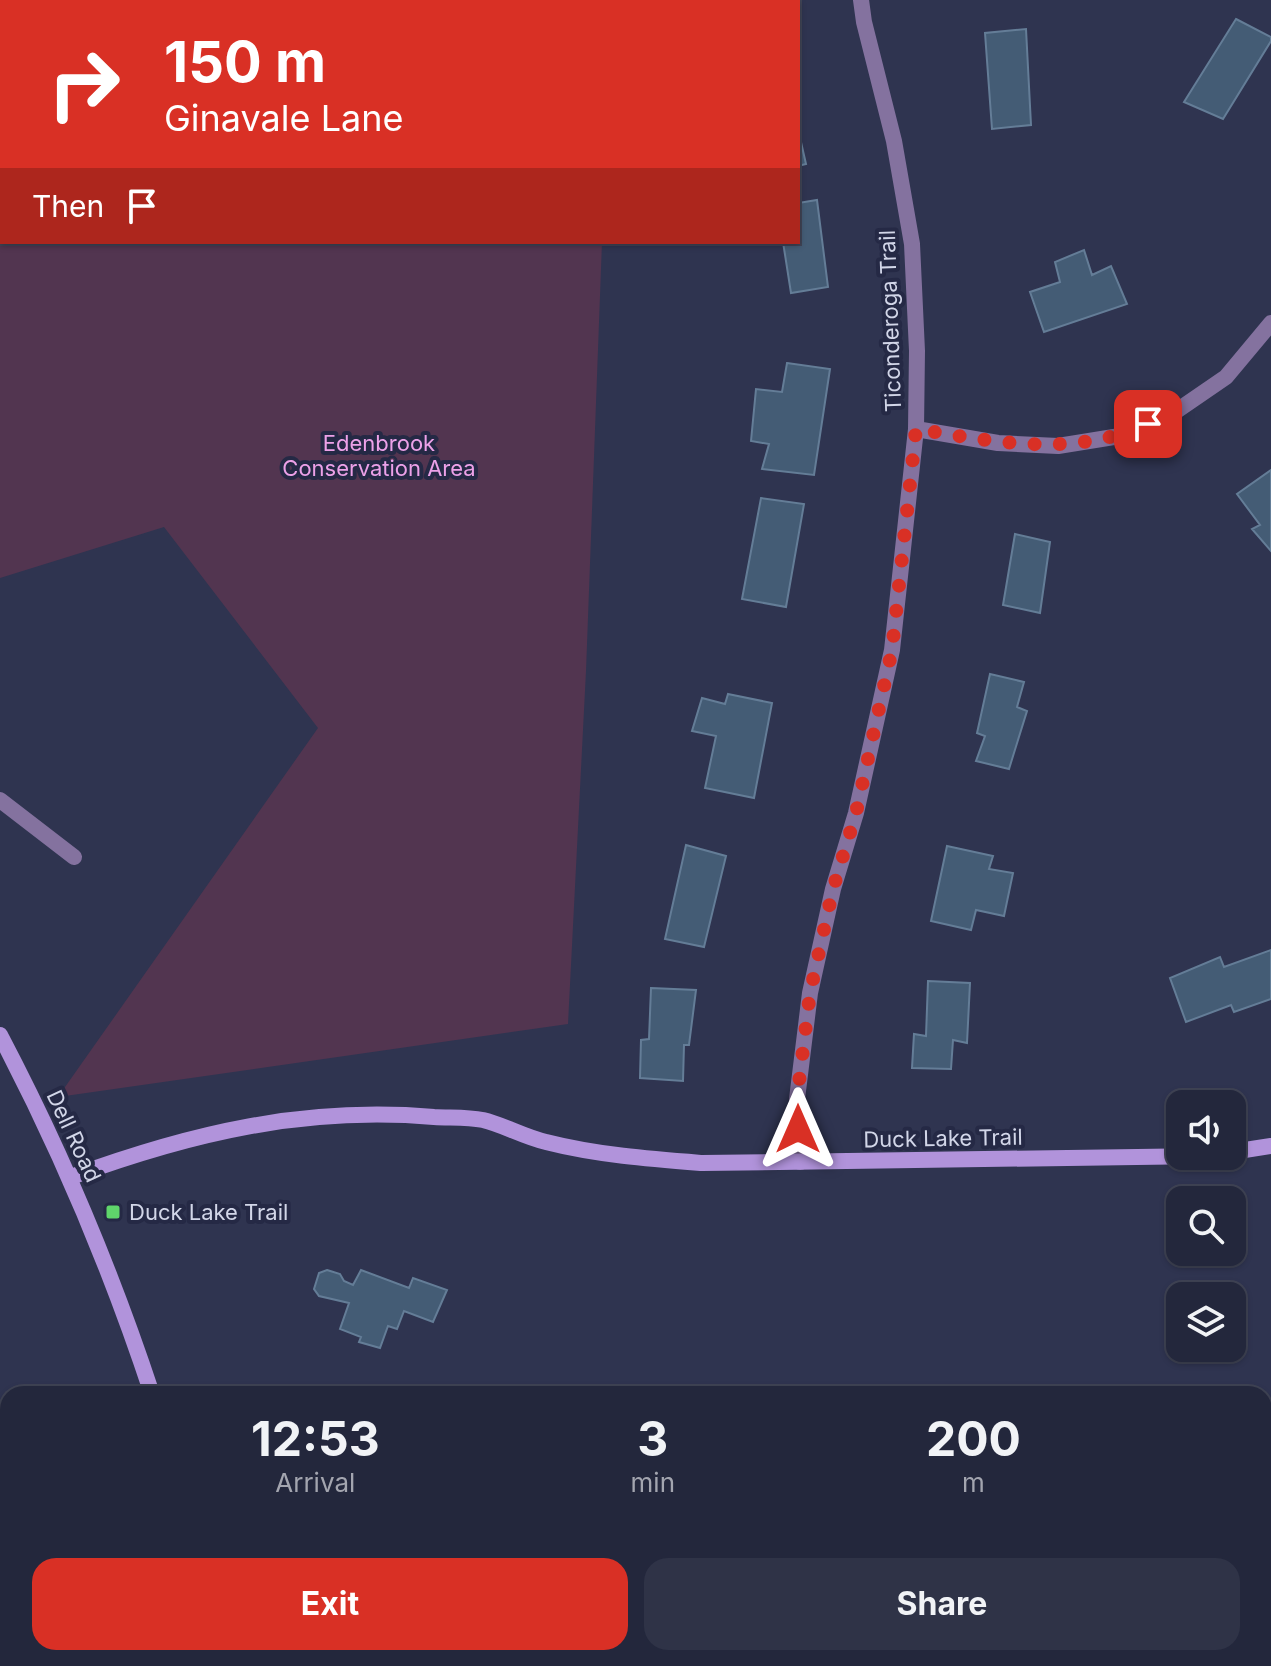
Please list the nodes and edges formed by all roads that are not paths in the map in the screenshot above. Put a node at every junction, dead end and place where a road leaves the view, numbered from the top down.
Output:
1 (861, 0) edge
2 (1271, 323) edge
3 (916, 429) junction
4 (0, 800) edge
5 (74, 857) dead end
6 (0, 1035) edge
7 (1271, 1146) edge
8 (1246, 1150) edge
9 (1166, 1157) edge
10 (800, 1162) junction
11 (71, 1177) junction
12 (149, 1386) edge

1 - 3 street, Ticonderoga Trail
2 - 3 street
3 - 10 street, Ticonderoga Trail
4 - 5 street
6 - 11 street, Dell Road
7 - 8 street
9 - 10 street, Duck Lake Trail
10 - 11 street, Duck Lake Trail
11 - 12 street, Dell Road

